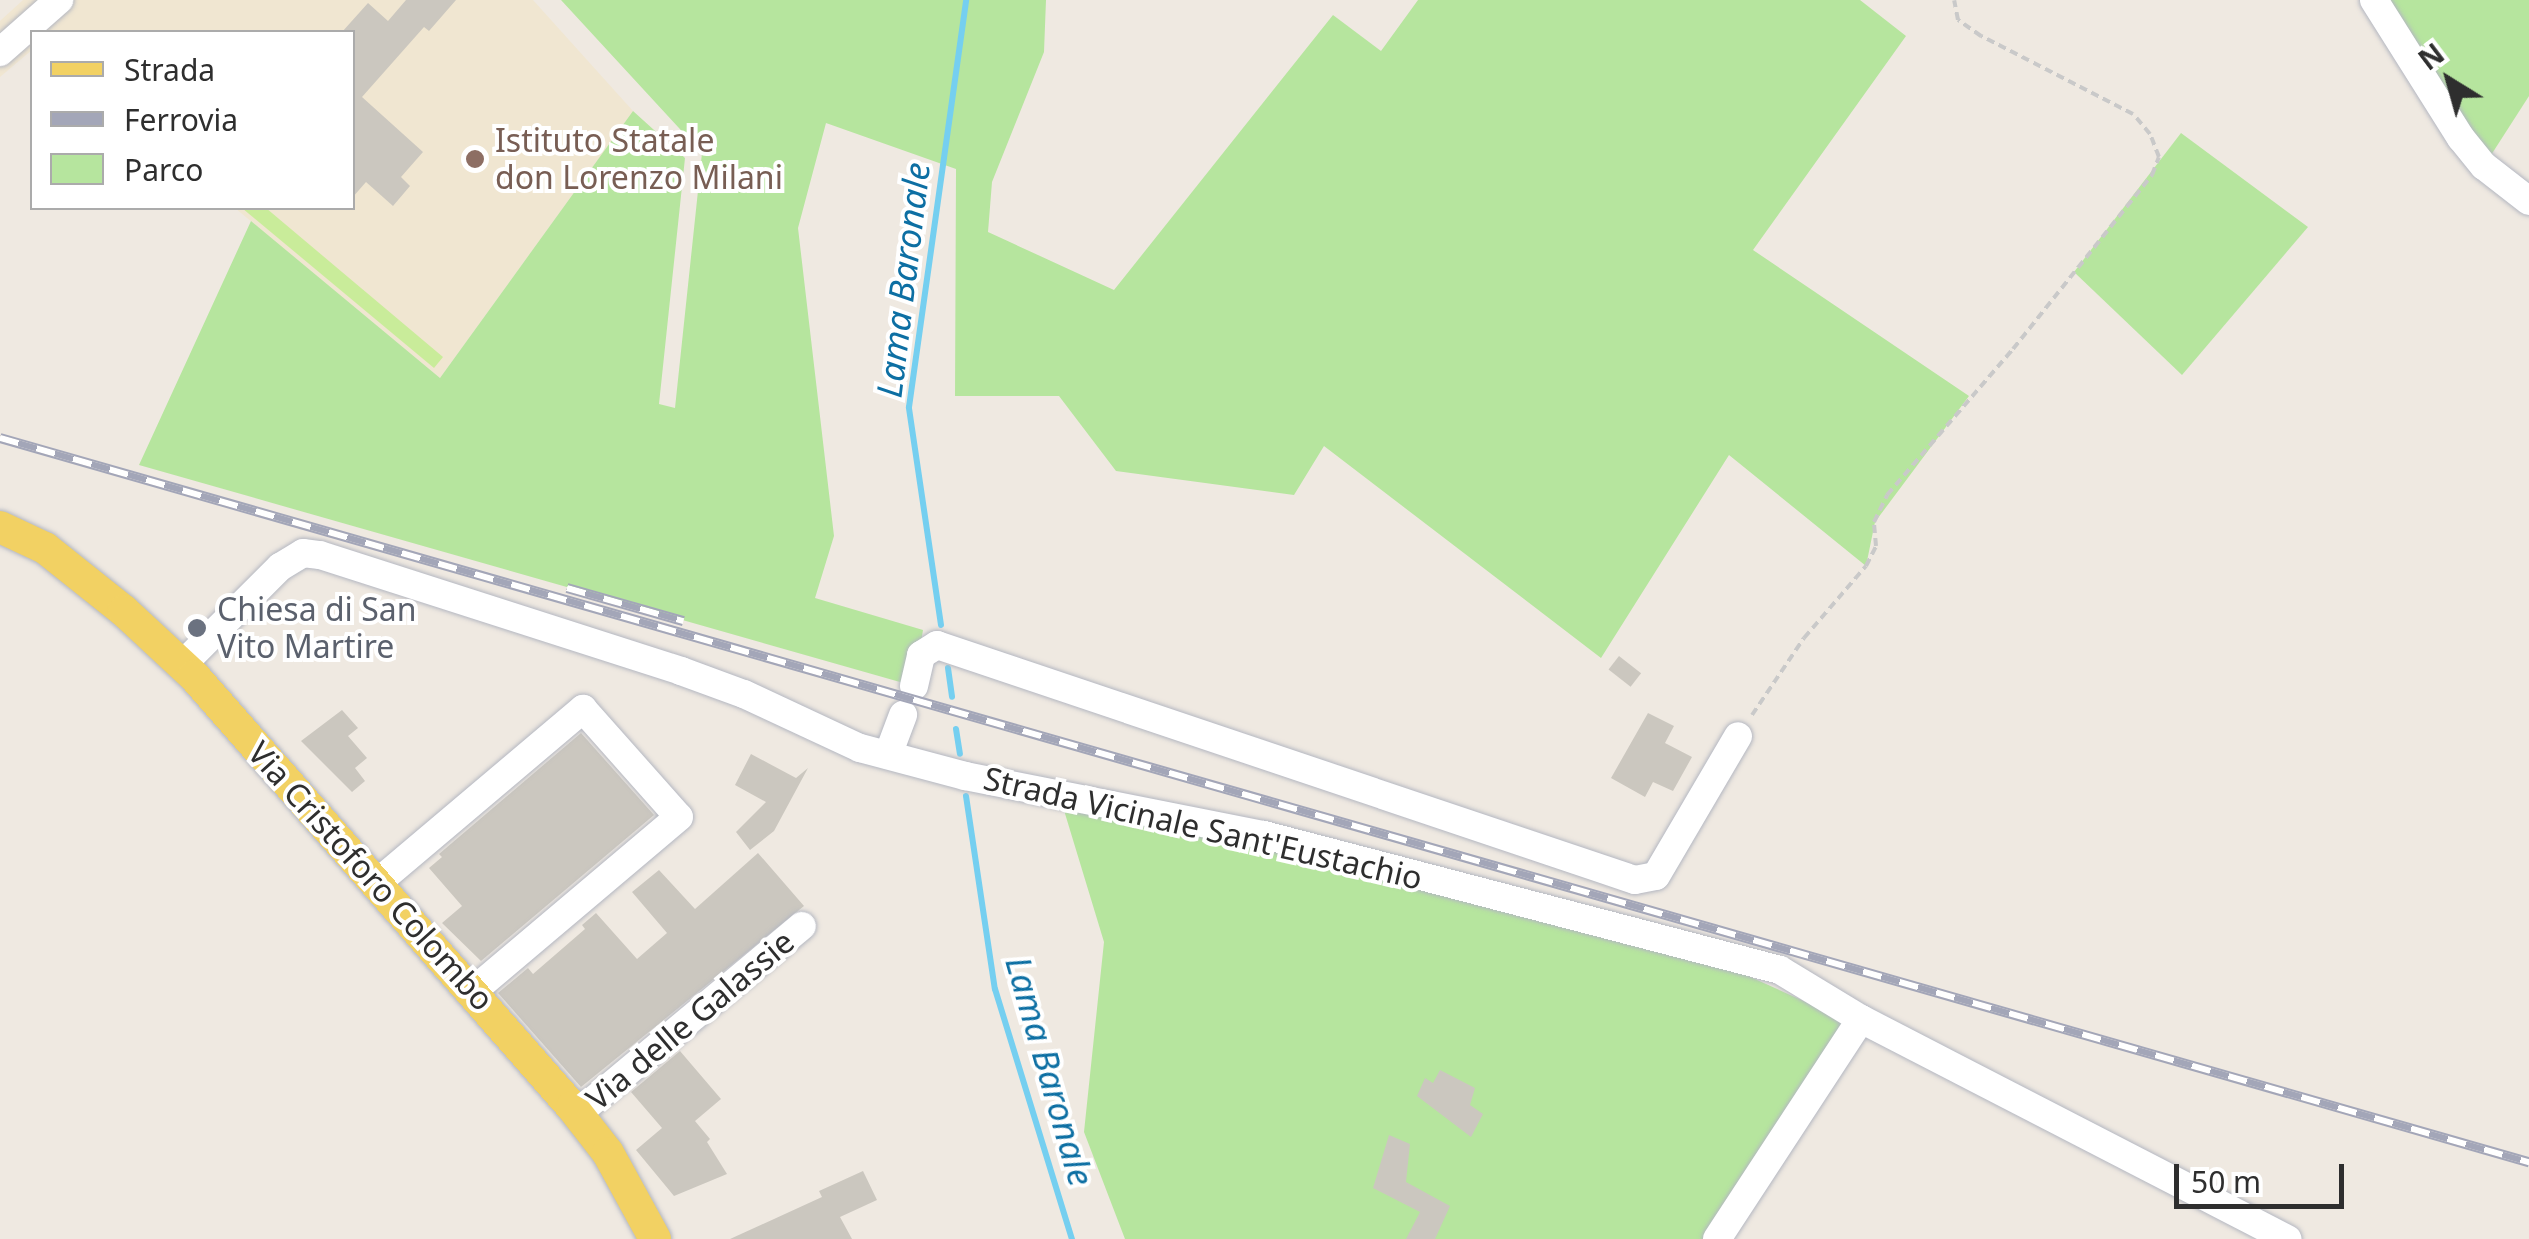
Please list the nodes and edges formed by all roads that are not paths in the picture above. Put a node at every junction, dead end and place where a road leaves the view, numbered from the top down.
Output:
1 (60, 0) edge
2 (2374, 0) edge
3 (0, 52) edge
4 (2529, 201) edge
5 (0, 508) edge
6 (0, 527) edge
7 (45, 548) junction
8 (182, 665) junction
9 (914, 686) dead end
10 (903, 715) dead end
11 (1738, 736) road end
12 (888, 755) junction
13 (377, 883) junction
14 (802, 926) dead end
15 (473, 991) junction
16 (1861, 1019) junction
17 (577, 1114) junction
18 (656, 1239) edge
19 (1717, 1239) edge
20 (2288, 1239) edge

1 - 3 street
2 - 4 street
5 - 7 street
6 - 7 main road, Via Cristoforo Colombo
7 - 8 main road, Via Cristoforo Colombo
8 - 12 street, Strada Vicinale Sant'Eustachio
8 - 13 main road, Via Cristoforo Colombo
9 - 11 street
10 - 12 street
12 - 16 street, Strada Vicinale Sant'Eustachio
13 - 15 main road, Via Cristoforo Colombo
13 - 15 street
14 - 17 street, Via delle Galassie
15 - 17 main road, Via Cristoforo Colombo
16 - 19 street
16 - 20 street, Strada Vicinale Sant'Eustachio
17 - 18 main road, Via Cristoforo Colombo

